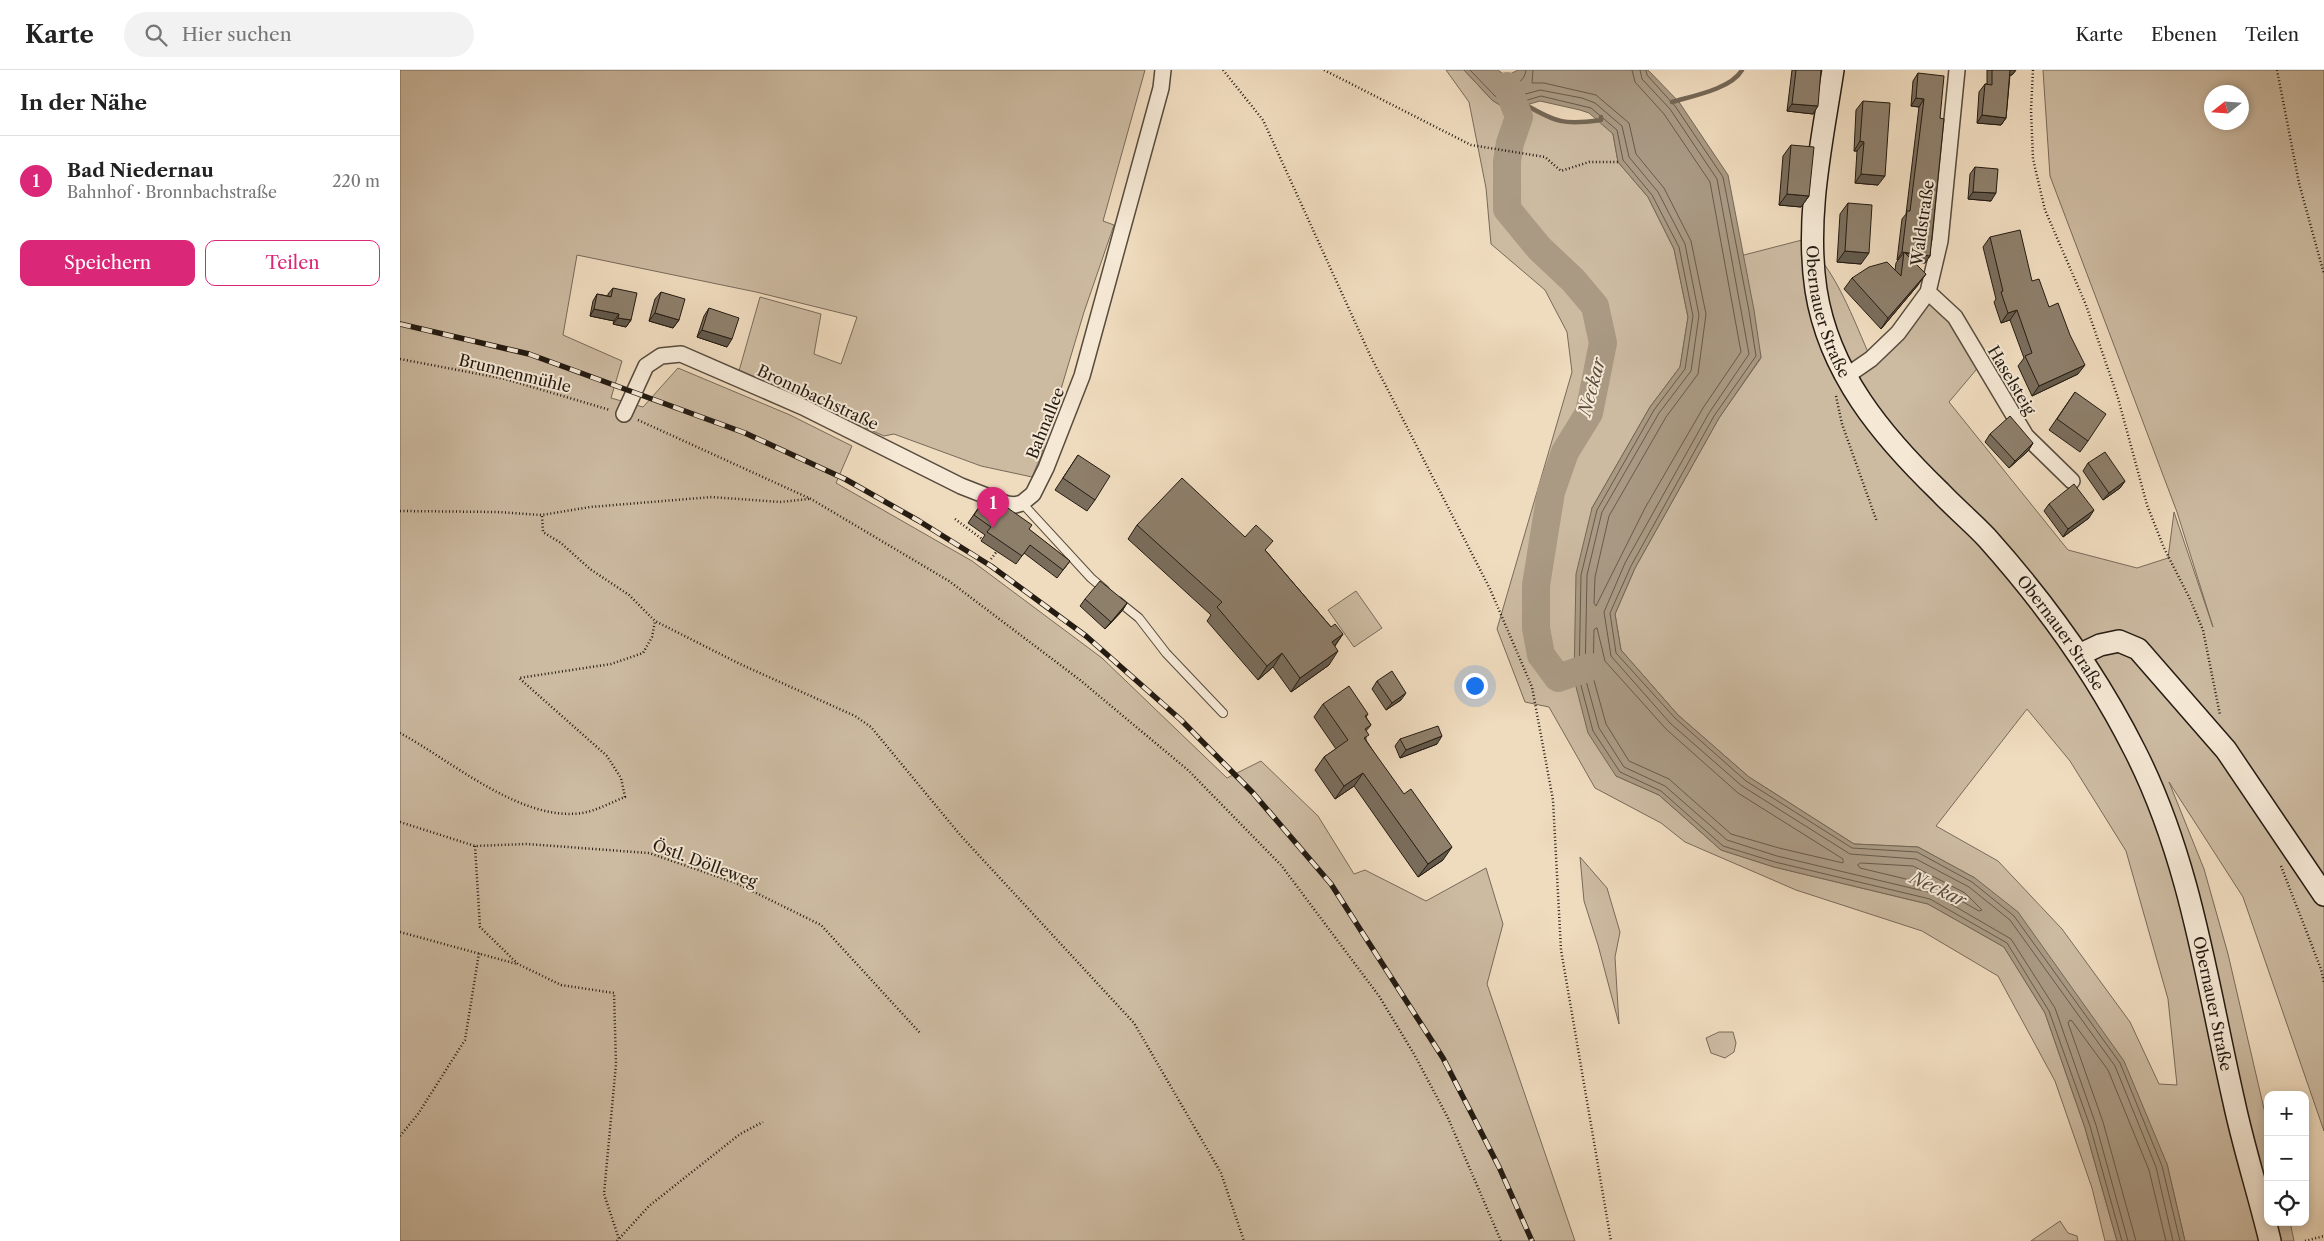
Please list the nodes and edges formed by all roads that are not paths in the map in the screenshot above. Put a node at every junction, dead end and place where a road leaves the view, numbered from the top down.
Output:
1 (1163, 70) edge
2 (1833, 70) edge
3 (1957, 70) edge
4 (1928, 292) junction
5 (1845, 377) junction
6 (624, 414) road end
7 (2072, 481) dead end
8 (1022, 503) junction
9 (2079, 654) junction
10 (1223, 713) dead end
11 (2324, 895) edge
12 (2270, 1241) edge

1 - 8 street, Bahnallee
2 - 5 main road, Obernauer Straße
3 - 4 street, Waldstraße
4 - 5 street, Waldstraße
4 - 7 street, Haselsteig
5 - 9 main road, Obernauer Straße
6 - 8 street, Bronnbachstraße
8 - 10 lane
9 - 11 main road
9 - 12 main road, Obernauer Straße

